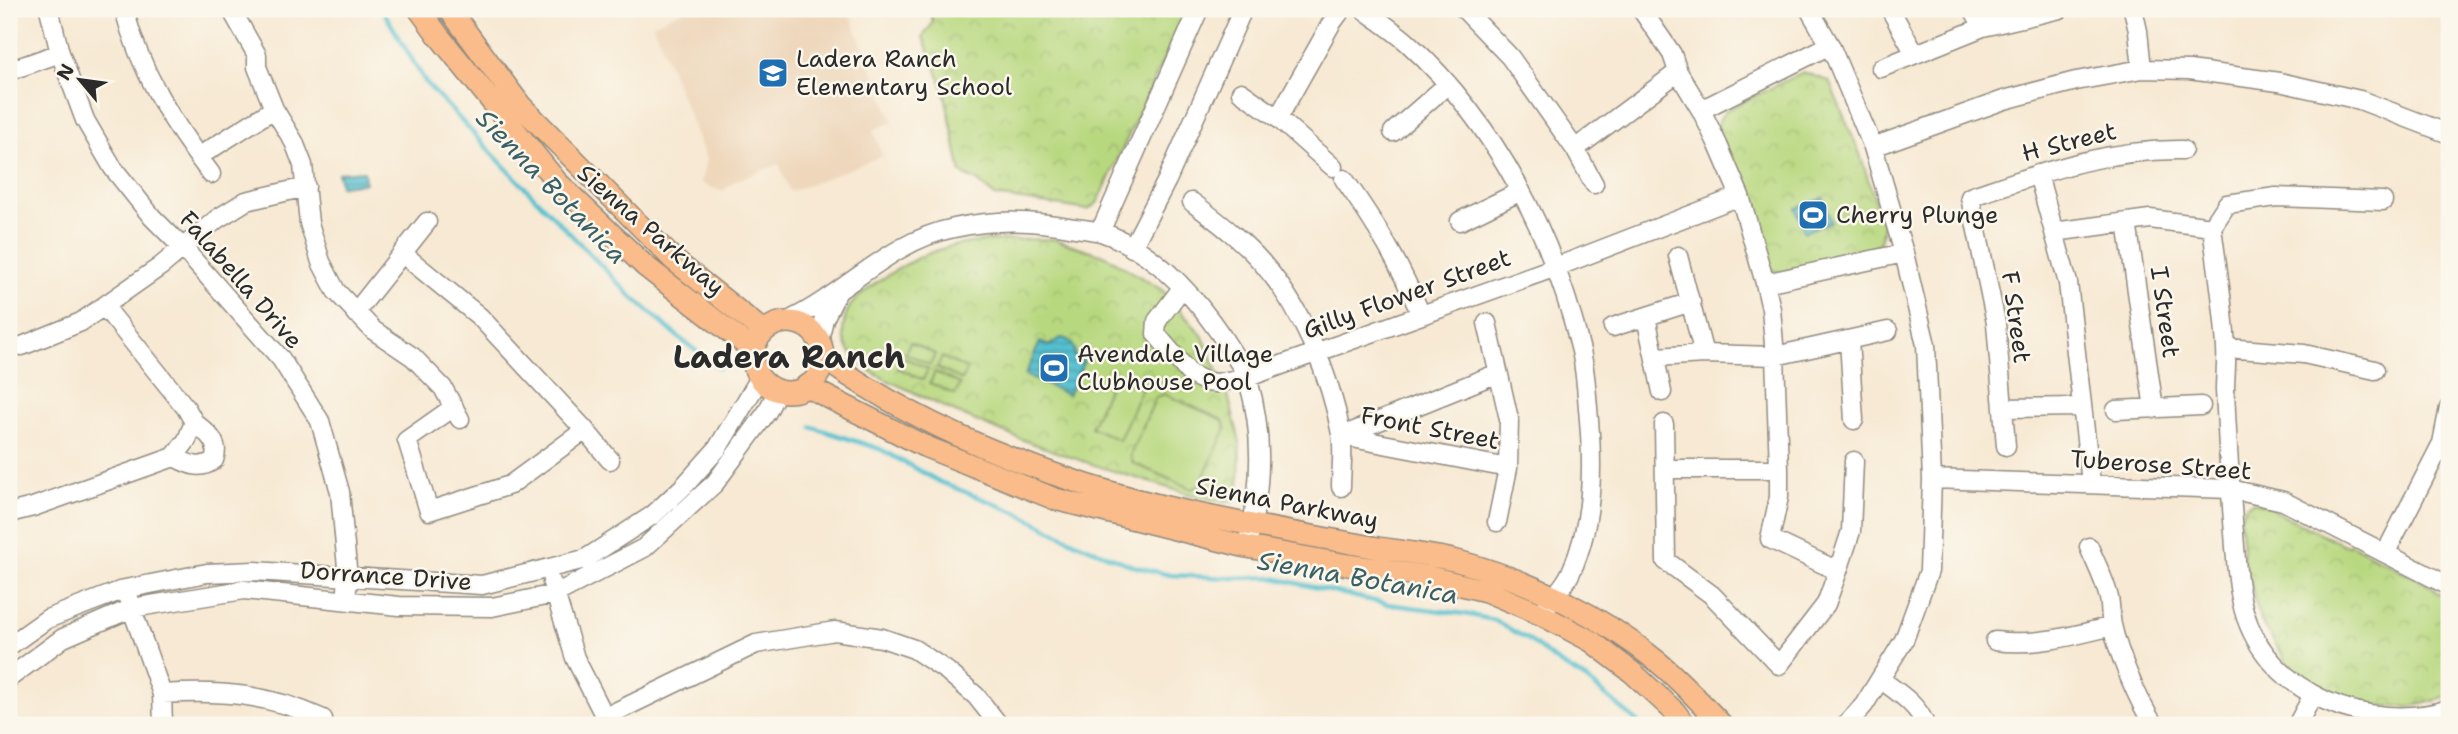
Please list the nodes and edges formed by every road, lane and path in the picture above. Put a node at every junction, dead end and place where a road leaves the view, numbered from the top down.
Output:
1 (49, 9) edge
2 (124, 9) edge
3 (231, 9) edge
4 (419, 9) edge
5 (449, 9) edge
6 (1199, 9) edge
7 (1243, 9) edge
8 (1342, 9) edge
9 (1363, 9) edge
10 (1464, 9) edge
11 (1664, 9) edge
12 (1809, 9) edge
13 (1890, 9) edge
14 (1973, 9) edge
15 (2055, 9) edge
16 (2133, 9) edge
17 (1644, 14) edge
18 (1983, 27) junction
19 (1830, 45) junction
20 (60, 53) junction
21 (1915, 54) junction
22 (1881, 68) dead end
23 (2142, 69) junction
24 (9, 71) edge
25 (1678, 72) junction
26 (1448, 84) junction
27 (247, 87) dead end
28 (266, 89) junction
29 (1241, 92) dead end
30 (274, 109) junction
31 (1701, 110) junction
32 (1278, 118) junction
33 (1394, 132) dead end
34 (2449, 134) edge
35 (1873, 147) junction
36 (1575, 149) junction
37 (2183, 150) dead end
38 (198, 157) junction
39 (211, 174) dead end
40 (2038, 174) junction
41 (1594, 184) dead end
42 (306, 187) junction
43 (1521, 191) junction
44 (1740, 197) junction
45 (1970, 197) joint
46 (2383, 201) dead end
47 (1192, 202) dead end
48 (1460, 221) dead end
49 (427, 222) dead end
50 (2127, 222) junction
51 (2212, 227) junction
52 (1100, 232) junction
53 (2054, 232) junction
54 (182, 247) junction
55 (1132, 248) junction
56 (1903, 253) junction
57 (403, 254) junction
58 (1678, 256) dead end
59 (1556, 267) junction
60 (1765, 283) junction
61 (1182, 288) junction
62 (837, 293) junction
63 (1690, 302) junction
64 (104, 306) junction
65 (355, 313) junction
66 (1421, 315) junction
67 (1646, 317) junction
68 (788, 321) junction
69 (1487, 323) dead end
70 (1613, 327) dead end
71 (1888, 331) dead end
72 (1849, 340) junction
73 (758, 341) junction
74 (22, 346) dead end
75 (2226, 348) junction
76 (821, 349) junction
77 (1318, 352) junction
78 (1704, 354) junction
79 (1775, 356) junction
80 (1656, 357) junction
81 (2375, 370) dead end
82 (1499, 373) junction
83 (1248, 377) junction
84 (769, 384) junction
85 (806, 386) junction
86 (1662, 392) dead end
87 (2082, 407) junction
88 (2201, 407) dead end
89 (2003, 408) junction
90 (2449, 408) edge
91 (2154, 409) junction
92 (2116, 410) dead end
93 (1854, 421) dead end
94 (194, 422) junction
95 (1664, 425) dead end
96 (585, 430) junction
97 (1342, 436) junction
98 (2006, 446) dead end
99 (174, 457) junction
100 (610, 460) dead end
101 (1854, 461) dead end
102 (1508, 468) junction
103 (1666, 469) junction
104 (1779, 469) junction
105 (1932, 479) junction
106 (2091, 483) junction
107 (1341, 487) dead end
108 (2230, 489) junction
109 (9, 513) edge
110 (1497, 523) dead end
111 (1252, 524) junction
112 (1247, 547) junction
113 (2089, 547) dead end
114 (2386, 552) junction
115 (548, 570) junction
116 (1838, 571) junction
117 (348, 578) junction
118 (2449, 586) edge
119 (125, 589) junction
120 (555, 594) junction
121 (1553, 597) junction
122 (346, 600) junction
123 (132, 608) junction
124 (1540, 614) junction
125 (2112, 626) junction
126 (1995, 641) dead end
127 (9, 646) edge
128 (9, 678) edge
129 (1880, 679) junction
130 (162, 694) junction
131 (2312, 697) junction
132 (2449, 709) edge
133 (323, 719) dead end
134 (607, 721) edge
135 (163, 725) edge
136 (999, 725) edge
137 (1685, 725) edge
138 (1722, 725) edge
139 (1846, 725) edge
140 (1925, 725) edge
141 (2154, 725) edge
142 (2297, 725) edge

1 - 20 street, Falabella Drive
2 - 38 street
3 - 28 street
4 - 73 main road, Sienna Parkway
5 - 73 main road, Sienna Parkway
6 - 52 street
7 - 55 street
8 - 32 street
9 - 26 street
10 - 36 street
11 - 17 street
12 - 19 street
13 - 21 street
14 - 18 street
15 - 18 street
16 - 23 street
17 - 25 street
18 - 21 street
19 - 31 street
19 - 35 street
20 - 24 street
20 - 54 street, Falabella Drive
21 - 22 street
23 - 34 street
23 - 35 street
25 - 31 street
25 - 36 street
26 - 33 street
26 - 43 street
27 - 28 street
28 - 30 street
29 - 32 street
30 - 38 street
30 - 42 street
31 - 44 street
32 - 66 street
35 - 56 street
36 - 41 street
37 - 40 street, H Street
38 - 39 street
40 - 45 street, H Street
40 - 53 street
42 - 54 street
42 - 65 street
43 - 48 street
43 - 59 street
44 - 59 street, Gilly Flower Street
44 - 60 street
45 - 89 street, F Street
46 - 51 street
47 - 77 street
49 - 57 street
50 - 51 street
50 - 53 street
50 - 91 street, I Street
51 - 75 street
52 - 55 street
52 - 62 street
53 - 87 street
54 - 64 street
54 - 117 street, Falabella Drive
55 - 61 street
56 - 60 street
56 - 105 street
57 - 65 street
57 - 96 street
58 - 63 street
59 - 66 street, Gilly Flower Street
59 - 121 street
60 - 79 street
61 - 83 street
61 - 83 street, Gilly Flower Street
62 - 68 street
62 - 76 street
63 - 67 street
63 - 78 street
64 - 74 street
64 - 94 street
65 - 96 street
66 - 77 street, Gilly Flower Street
67 - 70 street
67 - 80 street
68 - 73 main road
68 - 76 main road, Sienna Parkway
69 - 82 street, Front Street
71 - 72 street
72 - 79 street
72 - 93 street
73 - 84 main road
75 - 81 street
75 - 108 street
76 - 85 main road
76 - 111 main road, Sienna Parkway
77 - 83 street, Gilly Flower Street
77 - 97 street
78 - 79 street
78 - 80 street
79 - 104 street
80 - 86 street
82 - 97 street, Front Street
82 - 102 street, Front Street
83 - 111 street
84 - 85 main road
84 - 115 street, Dorrance Drive
84 - 120 street, Dorrance Drive
85 - 112 main road, Sienna Parkway
87 - 89 street
87 - 106 street
88 - 91 street
89 - 98 street, F Street
90 - 114 street
91 - 92 street
94 - 99 street
94 - 99 street
95 - 103 street
96 - 100 street
97 - 102 street, Front Street
97 - 107 street
99 - 109 street
101 - 116 street
102 - 110 street, Front Street
103 - 104 street
103 - 116 street
104 - 116 street
105 - 106 street, Tuberose Street
105 - 129 street
106 - 108 street, Tuberose Street
108 - 114 street, Tuberose Street
108 - 131 street
111 - 112 street
111 - 121 main road, Sienna Parkway
112 - 124 main road, Sienna Parkway
113 - 125 street
114 - 118 street, Tuberose Street
115 - 117 street, Dorrance Drive
115 - 120 street
117 - 119 street, Dorrance Drive
117 - 122 street, Falabella Drive
119 - 123 street
119 - 127 street, Dorrance Drive
120 - 122 street, Dorrance Drive
120 - 134 street
121 - 124 street
121 - 138 main road, Sienna Parkway
122 - 123 street, Dorrance Drive
123 - 128 street, Dorrance Drive
123 - 130 street
124 - 137 main road, Sienna Parkway
125 - 126 street
125 - 141 street
129 - 139 street
129 - 140 street
130 - 133 street
130 - 135 street
131 - 132 street
131 - 142 street
134 - 136 street

